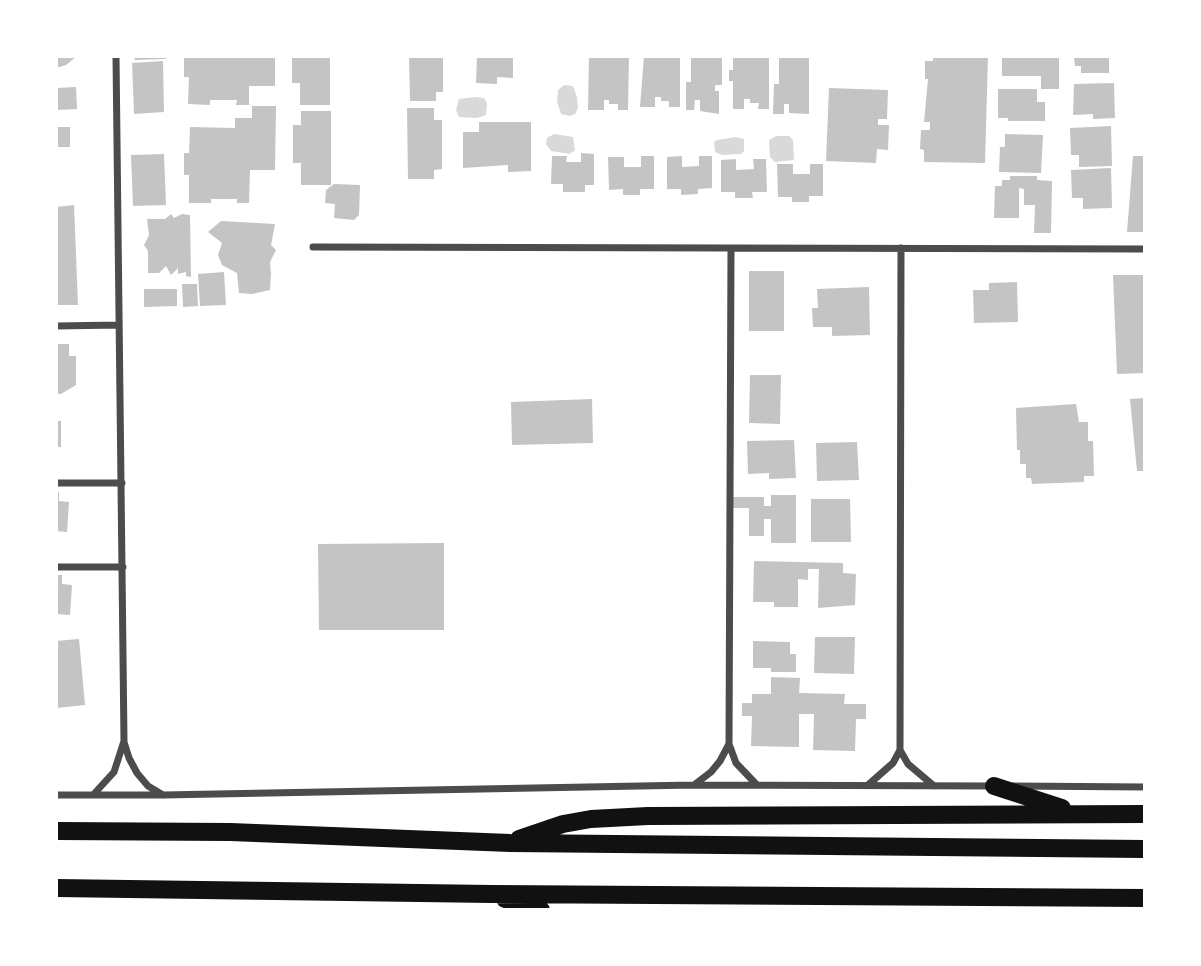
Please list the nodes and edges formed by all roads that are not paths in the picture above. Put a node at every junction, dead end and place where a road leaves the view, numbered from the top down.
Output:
1 (116, 56) edge
2 (313, 247) dead end
3 (901, 248) junction
4 (731, 249) junction
5 (1145, 249) edge
6 (119, 325) junction
7 (56, 326) edge
8 (56, 483) edge
9 (122, 483) junction
10 (56, 567) edge
11 (122, 567) junction
12 (124, 741) junction
13 (729, 744) junction
14 (900, 750) junction
15 (693, 785) junction
16 (757, 785) junction
17 (868, 785) junction
18 (935, 786) junction
19 (994, 786) junction
20 (1145, 787) edge
21 (56, 795) edge
22 (93, 795) junction
23 (163, 795) junction
24 (1079, 814) junction
25 (1145, 814) edge
26 (56, 831) edge
27 (510, 843) junction
28 (1145, 849) edge
29 (56, 888) edge
30 (492, 894) junction
31 (1145, 898) edge
32 (541, 910) edge

1 - 6 street
2 - 4 street
3 - 4 street
3 - 5 street
3 - 14 street
4 - 13 street
6 - 7 street
6 - 9 street
8 - 9 street
9 - 11 street
10 - 11 street
11 - 12 street
12 - 22 street
12 - 23 street
13 - 15 street
13 - 16 street
14 - 17 street
14 - 18 street
15 - 16 street
15 - 23 street
16 - 17 street
17 - 18 street
18 - 19 street
19 - 20 street
19 - 24 main road
21 - 22 street
22 - 23 street
24 - 25 main road
24 - 27 main road
26 - 27 main road
27 - 28 main road
29 - 30 main road
30 - 31 main road
30 - 32 main road

